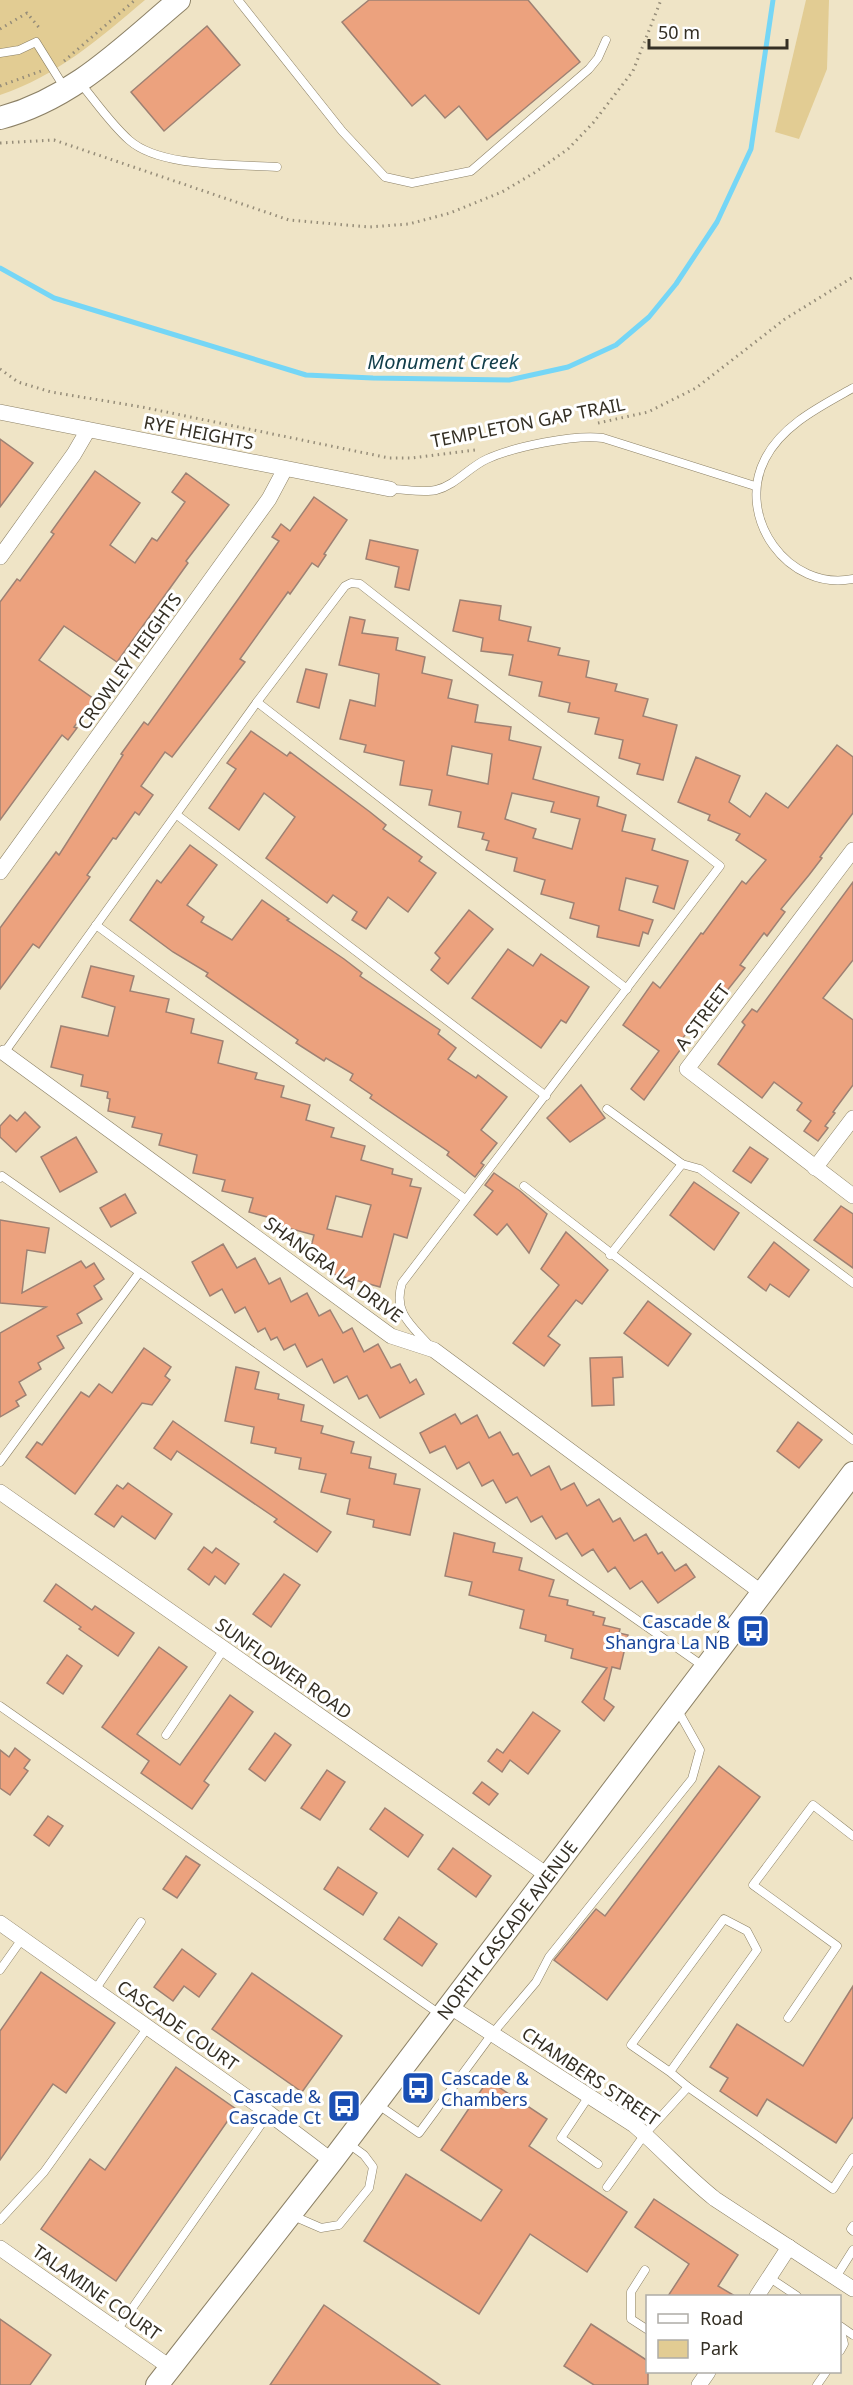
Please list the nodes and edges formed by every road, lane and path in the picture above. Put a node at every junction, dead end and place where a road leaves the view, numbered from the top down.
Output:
1 (135, 0) edge
2 (179, 0) edge
3 (237, 0) edge
4 (0, 28) edge
5 (46, 38) dead end
6 (606, 40) dead end
7 (0, 53) edge
8 (57, 54) dead end
9 (63, 62) junction
10 (51, 67) junction
11 (0, 86) edge
12 (73, 87) junction
13 (0, 118) edge
14 (277, 167) dead end
15 (853, 277) edge
16 (0, 369) edge
17 (853, 388) edge
18 (0, 411) edge
19 (596, 424) dead end
20 (88, 430) junction
21 (486, 448) dead end
22 (285, 469) junction
23 (755, 486) junction
24 (390, 489) joint
25 (0, 557) edge
26 (853, 579) edge
27 (258, 702) junction
28 (177, 815) junction
29 (853, 850) edge
30 (0, 872) edge
31 (96, 925) junction
32 (627, 988) junction
33 (4, 1053) joint
34 (546, 1096) junction
35 (607, 1109) dead end
36 (853, 1118) edge
37 (682, 1164) junction
38 (815, 1168) junction
39 (0, 1178) edge
40 (524, 1186) dead end
41 (853, 1196) edge
42 (465, 1199) junction
43 (610, 1255) junction
44 (139, 1273) junction
45 (853, 1283) edge
46 (434, 1350) junction
47 (853, 1440) edge
48 (0, 1462) edge
49 (853, 1473) edge
50 (0, 1492) edge
51 (761, 1592) junction
52 (224, 1649) junction
53 (704, 1667) junction
54 (0, 1706) edge
55 (675, 1706) junction
56 (166, 1735) dead end
57 (853, 1836) edge
58 (547, 1875) junction
59 (141, 1922) dead end
60 (0, 1923) edge
61 (22, 1939) junction
62 (0, 1970) edge
63 (95, 1990) junction
64 (446, 2011) junction
65 (788, 2018) dead end
66 (148, 2027) junction
67 (492, 2034) junction
68 (670, 2072) junction
69 (687, 2087) junction
70 (589, 2096) junction
71 (376, 2103) junction
72 (269, 2113) junction
73 (645, 2134) junction
74 (346, 2142) junction
75 (853, 2158) edge
76 (332, 2161) junction
77 (598, 2164) dead end
78 (607, 2187) dead end
79 (290, 2214) junction
80 (0, 2220) edge
81 (789, 2247) junction
82 (0, 2248) edge
83 (853, 2250) edge
84 (645, 2270) dead end
85 (836, 2277) junction
86 (770, 2278) junction
87 (853, 2289) edge
88 (758, 2295) edge
89 (796, 2295) edge
90 (646, 2329) edge
91 (117, 2330) junction
92 (841, 2330) edge
93 (841, 2349) edge
94 (164, 2376) edge

1 - 9 path
2 - 12 street
3 - 6 lane
4 - 5 path
7 - 10 lane
8 - 9 path
9 - 10 path
10 - 11 path
10 - 12 lane
12 - 13 street
12 - 14 lane
15 - 19 path, TEMPLETON GAP TRAIL
16 - 21 path, TEMPLETON GAP TRAIL
17 - 23 lane
18 - 20 street, RYE HEIGHTS
20 - 22 street, RYE HEIGHTS
20 - 25 street
22 - 24 street, RYE HEIGHTS
22 - 30 street, CROWLEY HEIGHTS
23 - 24 lane
23 - 26 lane
27 - 28 lane
27 - 32 lane
27 - 32 lane
28 - 31 lane
28 - 34 lane
29 - 38 street, A STREET
31 - 33 lane
31 - 42 lane
32 - 34 lane
33 - 46 street, SHANGRA LA DRIVE
34 - 42 lane
35 - 37 lane
36 - 38 street
37 - 43 lane
37 - 45 lane
38 - 41 street, A STREET
39 - 44 lane
40 - 43 lane
42 - 46 lane
43 - 47 lane
44 - 48 lane
44 - 53 lane
46 - 51 street, SHANGRA LA DRIVE
49 - 51 street, NORTH CASCADE AVENUE
50 - 52 street, SUNFLOWER ROAD
51 - 53 street, NORTH CASCADE AVENUE
52 - 56 lane
52 - 58 street, SUNFLOWER ROAD
53 - 55 street, NORTH CASCADE AVENUE
54 - 64 lane
55 - 58 street, NORTH CASCADE AVENUE
55 - 67 lane
57 - 65 lane
58 - 64 street, NORTH CASCADE AVENUE
59 - 63 lane
60 - 61 street, CASCADE COURT
61 - 62 lane
61 - 63 street, CASCADE COURT
63 - 66 street, CASCADE COURT
64 - 67 street, CHAMBERS STREET
64 - 71 street, NORTH CASCADE AVENUE
66 - 72 street, CASCADE COURT
66 - 80 lane
67 - 70 street, CHAMBERS STREET
67 - 71 lane
68 - 68 lane
68 - 69 lane
69 - 73 lane
69 - 75 lane
70 - 73 street, CHAMBERS STREET
70 - 77 lane
71 - 74 street, NORTH CASCADE AVENUE
72 - 76 street, CASCADE COURT
72 - 91 lane
73 - 78 lane
73 - 81 street, CHAMBERS STREET
74 - 76 street, NORTH CASCADE AVENUE
74 - 79 lane
76 - 79 street, NORTH CASCADE AVENUE
79 - 94 street, NORTH CASCADE AVENUE
81 - 85 street, CHAMBERS STREET
81 - 86 street
82 - 91 street, TALAMINE COURT
83 - 85 lane
84 - 90 lane
85 - 87 street, CHAMBERS STREET
86 - 88 street
86 - 89 lane
91 - 94 street, TALAMINE COURT
92 - 93 lane

